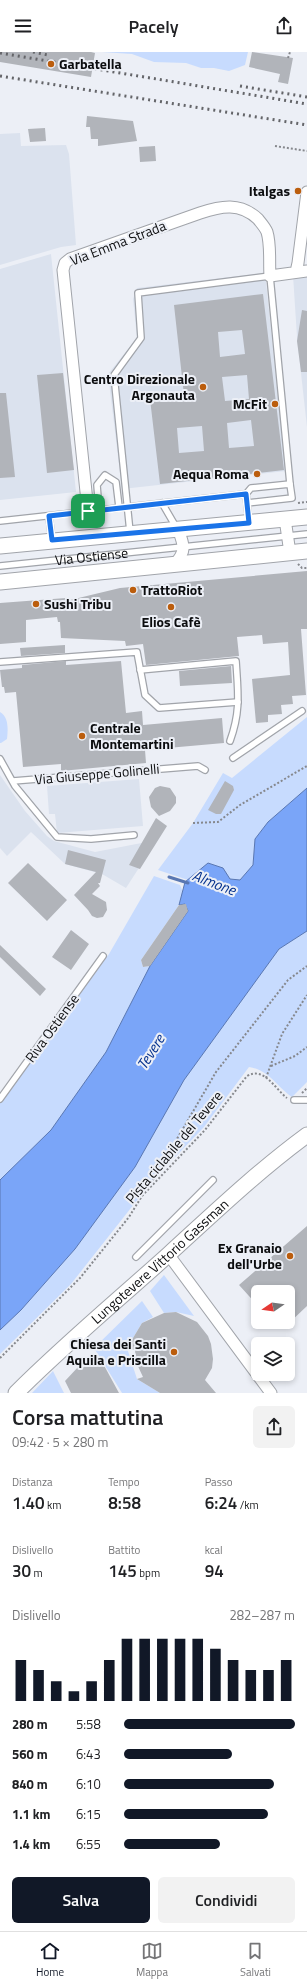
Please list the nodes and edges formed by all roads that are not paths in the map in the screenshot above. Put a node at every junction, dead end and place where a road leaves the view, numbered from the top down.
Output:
1 (307, 192) edge
2 (307, 271) edge
3 (296, 272) junction
4 (270, 276) junction
5 (290, 484) junction
6 (246, 494) junction
7 (162, 503) junction
8 (247, 503) junction
9 (127, 506) junction
10 (119, 507) junction
11 (100, 510) junction
12 (88, 511) junction
13 (49, 516) junction
14 (307, 517) edge
15 (285, 519) junction
16 (0, 521) edge
17 (249, 523) junction
18 (178, 529) junction
19 (130, 533) junction
20 (307, 534) edge
21 (288, 536) junction
22 (52, 540) junction
23 (0, 546) edge
24 (183, 546) junction
25 (307, 551) edge
26 (290, 553) junction
27 (174, 565) junction
28 (0, 566) edge
29 (0, 582) edge
30 (0, 662) edge
31 (140, 670) junction
32 (238, 702) junction
33 (302, 711) dead end
34 (230, 741) dead end
35 (233, 758) dead end
36 (0, 759) edge
37 (205, 770) dead end
38 (13, 781) junction
39 (134, 835) dead end
40 (103, 956) dead end
41 (0, 1099) edge
42 (294, 1100) road end
43 (307, 1100) edge
44 (307, 1135) edge
45 (213, 1180) dead end
46 (168, 1254) junction
47 (136, 1257) dead end
48 (16, 1393) edge
49 (271, 1393) edge

1 - 3 street
2 - 3 street
3 - 4 street
4 - 5 lane
4 - 9 lane
4 - 12 street, Via Emma Strada
5 - 6 lane
5 - 8 lane
6 - 7 lane
6 - 8 lane
7 - 9 lane
7 - 18 lane
8 - 17 lane
9 - 10 lane
9 - 19 lane
10 - 11 lane
10 - 11 lane
11 - 12 lane
12 - 13 lane
13 - 16 lane
13 - 22 lane
14 - 15 main road, Via Ostiense
15 - 17 main road, Via Ostiense
15 - 21 street
17 - 18 main road, Via Ostiense
18 - 19 main road, Via Ostiense
18 - 24 street
19 - 22 main road, Via Ostiense
20 - 21 lane, Via Ostiense
21 - 24 lane, Via Ostiense
21 - 26 street
22 - 23 main road, Via Ostiense
24 - 27 street
24 - 28 lane, Via Ostiense
25 - 26 main road, Via Ostiense
26 - 27 main road, Via Ostiense
27 - 29 main road, Via Ostiense
30 - 31 lane
31 - 32 lane
31 - 32 lane
32 - 34 lane
33 - 35 lane
36 - 38 lane
37 - 38 lane, Via Giuseppe Golinelli
38 - 39 lane
40 - 41 lane, Riva Ostiense
42 - 43 lane
44 - 46 main road, Lungotevere Vittorio Gassman
45 - 47 lane
46 - 48 main road, Lungotevere Vittorio Gassman
46 - 49 street

